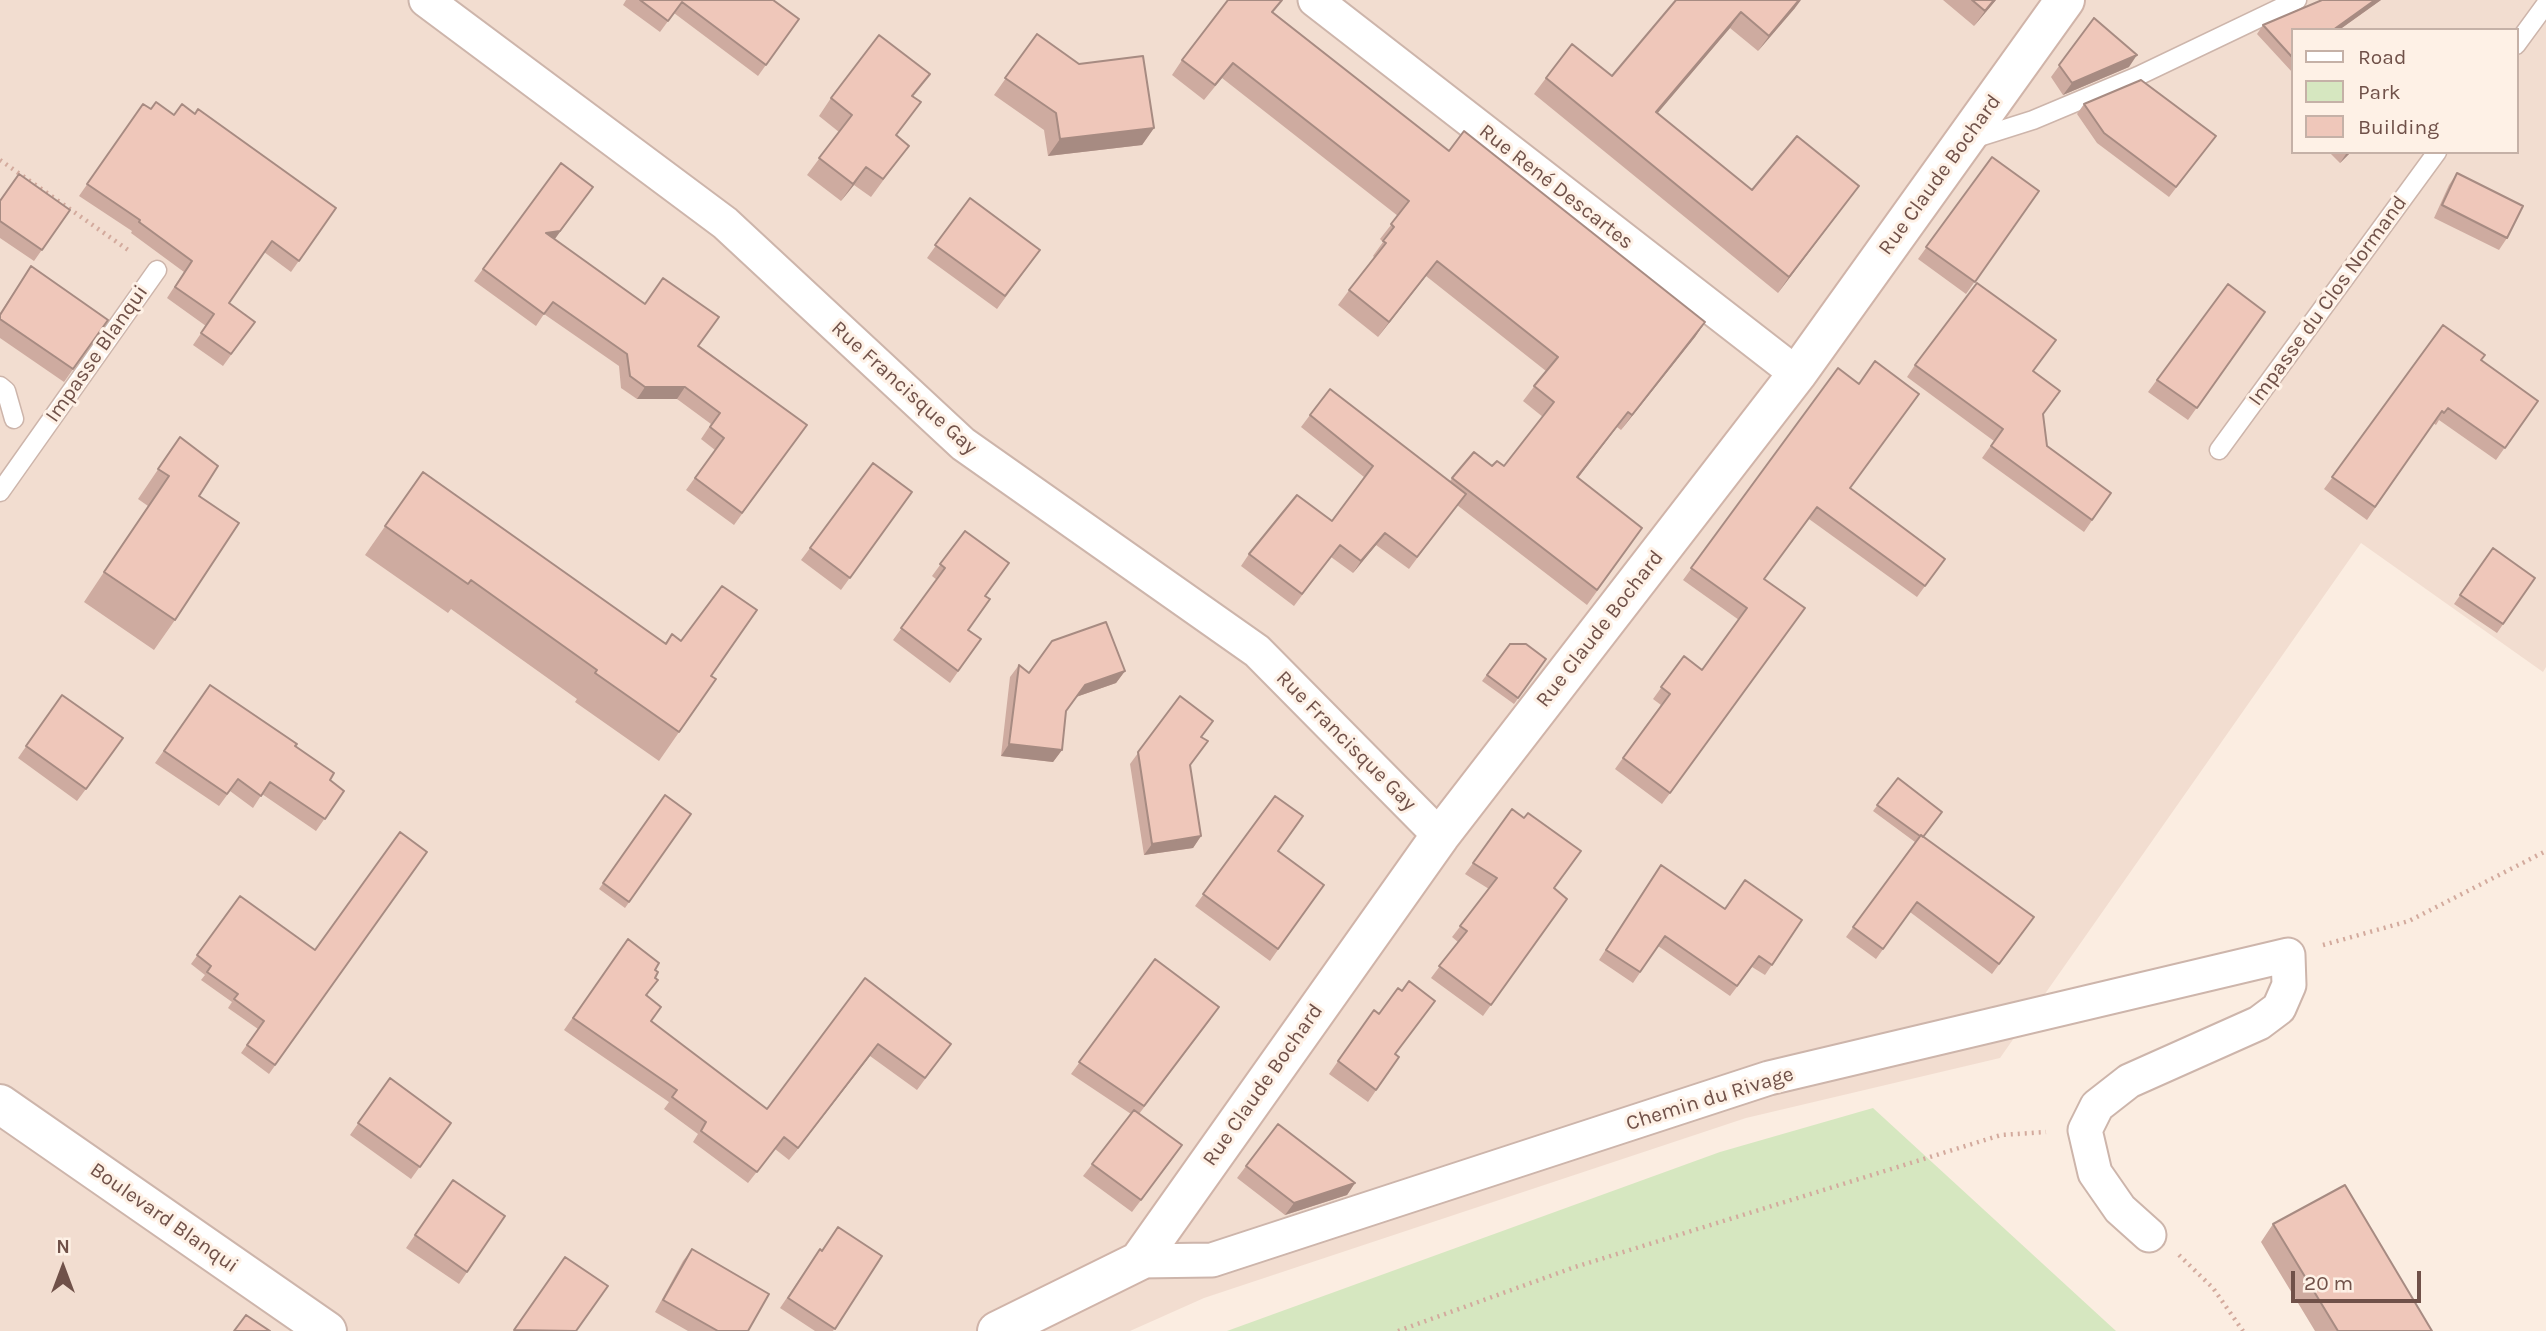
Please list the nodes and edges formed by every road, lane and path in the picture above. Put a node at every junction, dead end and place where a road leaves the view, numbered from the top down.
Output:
1 (426, 0) edge
2 (1315, 0) edge
3 (2066, 0) edge
4 (2297, 0) edge
5 (2546, 4) edge
6 (2518, 42) edge
7 (1963, 142) junction
8 (2436, 154) edge
9 (0, 160) edge
10 (157, 270) joint
11 (1797, 374) junction
12 (0, 386) edge
13 (14, 419) dead end
14 (2219, 450) dead end
15 (0, 492) edge
16 (1440, 836) junction
17 (2546, 850) edge
18 (2288, 954) junction
19 (0, 1104) edge
20 (2085, 1129) junction
21 (2149, 1235) joint
22 (1139, 1261) junction
23 (327, 1331) edge
24 (997, 1331) edge
25 (1398, 1331) edge
26 (2243, 1331) edge

1 - 16 street, Rue Francisque Gay
2 - 11 street, Rue René Descartes
3 - 7 main road, Rue Claude Bochard
4 - 7 lane
5 - 6 lane
7 - 11 main road, Rue Claude Bochard
8 - 14 lane, Impasse du Clos Normand
9 - 10 path, Impasse Blanqui
10 - 15 lane, Impasse Blanqui
11 - 16 main road, Rue Claude Bochard
12 - 13 lane
16 - 22 main road, Rue Claude Bochard
17 - 18 path
18 - 20 street
18 - 22 street, Chemin du Rivage
19 - 23 main road, Boulevard Blanqui
20 - 21 street
20 - 25 path
21 - 26 path
22 - 24 main road

